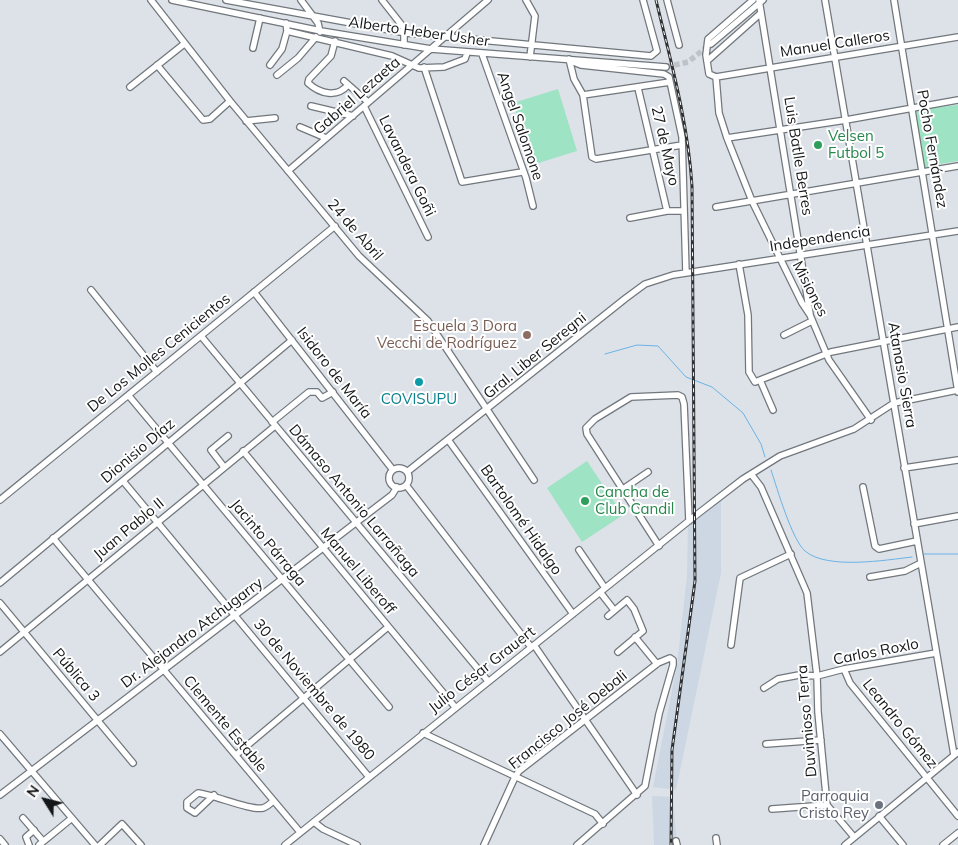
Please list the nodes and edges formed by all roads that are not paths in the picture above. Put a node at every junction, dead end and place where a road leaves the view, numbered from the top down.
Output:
1 (150, 0) edge
2 (172, 0) edge
3 (228, 0) edge
4 (301, 0) edge
5 (382, 0) edge
6 (488, 0) edge
7 (526, 0) edge
8 (643, 0) edge
9 (667, 0) edge
10 (824, 0) edge
11 (894, 0) edge
12 (760, 1) edge
13 (272, 9) junction
14 (227, 11) junction
15 (761, 13) junction
16 (315, 17) junction
17 (260, 18) junction
18 (270, 20) junction
19 (286, 23) junction
20 (286, 31) junction
21 (406, 33) junction
22 (319, 35) junction
23 (444, 36) junction
24 (958, 38) edge
25 (335, 41) junction
26 (184, 44) junction
27 (711, 44) tunnel mouth
28 (404, 45) junction
29 (532, 45) junction
30 (679, 46) dead end
31 (902, 46) junction
32 (253, 48) dead end
33 (431, 49) junction
34 (466, 53) junction
35 (482, 54) junction
36 (530, 57) junction
37 (835, 57) junction
38 (568, 59) junction
39 (708, 61) junction
40 (157, 65) junction
41 (270, 65) dead end
42 (412, 66) junction
43 (666, 66) tunnel mouth
44 (771, 67) junction
45 (424, 68) junction
46 (277, 75) dead end
47 (716, 77) junction
48 (670, 82) junction
49 (130, 87) dead end
50 (638, 88) junction
51 (583, 96) junction
52 (958, 100) edge
53 (230, 101) junction
54 (366, 104) junction
55 (311, 106) dead end
56 (912, 108) junction
57 (353, 116) junction
58 (275, 118) dead end
59 (846, 120) junction
60 (246, 121) junction
61 (300, 127) dead end
62 (782, 131) junction
63 (326, 138) junction
64 (727, 138) junction
65 (682, 145) junction
66 (652, 150) junction
67 (958, 166) edge
68 (288, 171) junction
69 (522, 172) junction
70 (922, 172) junction
71 (856, 183) junction
72 (791, 194) junction
73 (752, 201) junction
74 (533, 206) dead end
75 (716, 207) dead end
76 (667, 211) junction
77 (684, 211) junction
78 (630, 218) dead end
79 (334, 226) junction
80 (958, 230) edge
81 (933, 234) junction
82 (428, 237) dead end
83 (867, 244) junction
84 (802, 254) junction
85 (780, 258) junction
86 (739, 264) junction
87 (686, 273) junction
88 (92, 290) dead end
89 (254, 292) junction
90 (811, 318) junction
91 (958, 327) edge
92 (948, 329) junction
93 (784, 335) dead end
94 (201, 336) junction
95 (292, 340) junction
96 (883, 342) junction
97 (826, 355) junction
98 (157, 372) junction
99 (760, 380) junction
100 (240, 382) junction
101 (958, 391) edge
102 (333, 392) junction
103 (129, 396) junction
104 (894, 404) junction
105 (488, 410) junction
106 (773, 410) dead end
107 (871, 420) junction
108 (273, 424) junction
109 (228, 436) dead end
110 (449, 441) junction
111 (168, 444) junction
112 (243, 451) junction
113 (958, 460) edge
114 (224, 467) junction
115 (904, 468) junction
116 (393, 470) junction
117 (407, 472) junction
118 (648, 472) dead end
119 (751, 474) junction
120 (534, 480) dead end
121 (123, 481) junction
122 (202, 484) junction
123 (406, 485) junction
124 (397, 487) junction
125 (864, 487) dead end
126 (622, 489) junction
127 (0, 500) edge
128 (958, 516) edge
129 (157, 521) junction
130 (689, 521) junction
131 (357, 522) junction
132 (914, 524) junction
133 (53, 538) junction
134 (917, 541) junction
135 (659, 546) junction
136 (323, 549) junction
137 (579, 550) dead end
138 (791, 554) junction
139 (921, 563) junction
140 (870, 576) dead end
141 (88, 579) junction
142 (282, 580) junction
143 (0, 583) edge
144 (602, 590) junction
145 (0, 603) edge
146 (614, 610) junction
147 (573, 614) junction
148 (236, 615) junction
149 (608, 616) dead end
150 (388, 626) junction
151 (24, 632) junction
152 (635, 637) junction
153 (533, 646) junction
154 (731, 646) dead end
155 (0, 652) edge
156 (618, 652) dead end
157 (936, 653) junction
158 (349, 659) junction
159 (656, 664) junction
160 (844, 669) junction
161 (164, 670) junction
162 (817, 676) junction
163 (488, 681) junction
164 (764, 688) dead end
165 (304, 697) junction
166 (389, 707) dead end
167 (455, 707) junction
168 (586, 719) junction
169 (98, 721) junction
170 (423, 733) junction
171 (0, 734) edge
172 (820, 740) junction
173 (766, 744) dead end
174 (956, 753) edge
175 (236, 756) junction
176 (133, 763) dead end
177 (32, 771) junction
178 (369, 776) junction
179 (514, 777) junction
180 (927, 777) junction
181 (0, 795) edge
182 (637, 795) junction
183 (214, 796) junction
184 (273, 802) junction
185 (827, 805) junction
186 (772, 809) dead end
187 (879, 816) junction
188 (958, 816) edge
189 (23, 818) dead end
190 (72, 818) junction
191 (314, 822) junction
192 (603, 824) junction
193 (34, 830) junction
194 (300, 832) junction
195 (958, 832) edge
196 (854, 837) junction
197 (716, 838) dead end
198 (0, 839) edge
199 (41, 843) edge
200 (93, 843) edge
201 (5, 845) edge
202 (29, 845) edge
203 (100, 845) edge
204 (141, 845) edge
205 (285, 845) edge
206 (357, 845) edge
207 (484, 845) edge
208 (577, 845) edge
209 (717, 845) edge
210 (845, 845) edge
211 (903, 845) edge
212 (943, 845) edge

1 - 26 street, 24 de Abril
2 - 14 street, Alberto Heber Usher
3 - 13 street, Alberto Heber Usher
3 - 14 street
4 - 16 street
5 - 21 street
6 - 23 street, Gabriel Lezaeta
7 - 29 street
8 - 29 street, Alberto Heber Usher
9 - 30 street
10 - 37 street, Atanasio Sierra
11 - 31 street, Pocho Fernández
12 - 15 street, Luis Batlle Berres
12 - 27 street
12 - 39 street
13 - 16 street, Alberto Heber Usher
13 - 18 street
14 - 17 street, Alberto Heber Usher
15 - 39 street
15 - 44 street, Luis Batlle Berres
16 - 21 street, Alberto Heber Usher
16 - 22 street
17 - 18 street, Alberto Heber Usher
17 - 32 street
18 - 19 street, Alberto Heber Usher
19 - 20 street
19 - 22 street, Alberto Heber Usher
20 - 22 street
20 - 41 street
21 - 23 street, Alberto Heber Usher
21 - 28 street
22 - 25 street
22 - 28 street, Alberto Heber Usher
22 - 46 street
23 - 29 street, Alberto Heber Usher
23 - 33 street, Gabriel Lezaeta
24 - 31 street, Manuel Calleros
25 - 42 street
25 - 54 street
26 - 40 street
26 - 53 street, 24 de Abril
28 - 33 street, Alberto Heber Usher
29 - 36 street
31 - 37 street, Manuel Calleros
31 - 56 street, Pocho Fernández
33 - 34 street, Alberto Heber Usher
33 - 42 street, Gabriel Lezaeta
34 - 35 street, Alberto Heber Usher
34 - 45 street
35 - 36 street, Alberto Heber Usher
35 - 69 street, Angel Salomone
36 - 38 street, Alberto Heber Usher
37 - 44 street, Manuel Calleros
37 - 59 street, Atanasio Sierra
38 - 43 street, Alberto Heber Usher
38 - 48 street
38 - 51 street
39 - 47 street
40 - 49 street
40 - 53 street
42 - 45 street
42 - 54 street, Gabriel Lezaeta
44 - 47 street, Manuel Calleros
44 - 62 street, Luis Batlle Berres
45 - 69 street
47 - 64 street, Misiones
48 - 50 street
48 - 65 street
50 - 51 street
50 - 66 street, 27 de Mayo
51 - 66 street
52 - 56 street
53 - 60 street, 24 de Abril
54 - 57 street, Gabriel Lezaeta
54 - 82 street, Lavandera Goñi
55 - 57 street
56 - 59 street
56 - 70 street, Pocho Fernández
57 - 63 street, Gabriel Lezaeta
58 - 60 street
59 - 62 street
59 - 71 street, Atanasio Sierra
60 - 68 street, 24 de Abril
61 - 63 street
62 - 64 street
62 - 72 street, Luis Batlle Berres
63 - 68 street, Gabriel Lezaeta
64 - 73 street, Misiones
65 - 66 street
65 - 77 street
66 - 76 street, 27 de Mayo
67 - 70 street
68 - 79 street, 24 de Abril
69 - 74 street, Angel Salomone
70 - 71 street
70 - 81 street, Pocho Fernández
71 - 72 street
71 - 83 street, Atanasio Sierra
72 - 73 street
72 - 84 street, Luis Batlle Berres
73 - 75 street
73 - 85 street, Misiones
76 - 77 street
76 - 78 street
77 - 87 street
79 - 89 street, De Los Molles Cenicientos
79 - 105 street, 24 de Abril
80 - 81 street, Independencia
81 - 83 street, Independencia
81 - 92 street, Pocho Fernández
83 - 84 street, Independencia
83 - 96 street, Atanasio Sierra
84 - 85 street, Independencia
84 - 90 street, Luis Batlle Berres
85 - 86 street, Independencia
85 - 90 street, Misiones
86 - 87 street, Independencia
86 - 99 street
87 - 105 street, Gral. Liber Seregni
88 - 98 street
89 - 94 street, De Los Molles Cenicientos
89 - 95 street, Isidoro de María
90 - 93 street
90 - 97 street, Misiones
91 - 92 street
92 - 96 street
92 - 101 street, Pocho Fernández
94 - 98 street, De Los Molles Cenicientos
94 - 100 street, Dámaso Antonio Larrañaga
95 - 100 street, Dionisio Díaz
95 - 102 street, Isidoro de María
96 - 97 street
96 - 104 street, Atanasio Sierra
97 - 99 street
97 - 107 street, Misiones
98 - 103 street, De Los Molles Cenicientos
99 - 106 street
100 - 108 street, Dámaso Antonio Larrañaga
100 - 111 street, Dionisio Díaz
101 - 104 street
102 - 108 street, Juan Pablo II
102 - 116 street, Isidoro de María
103 - 111 street, Jacinto Párraga
103 - 127 street, De Los Molles Cenicientos
104 - 107 street, Julio César Grauert
104 - 115 street, Atanasio Sierra
105 - 110 street, Gral. Liber Seregni
105 - 120 street, 24 de Abril
107 - 119 street, Julio César Grauert
108 - 112 street, Juan Pablo II
108 - 131 street, Dámaso Antonio Larrañaga
109 - 114 street
110 - 117 street, Gral. Liber Seregni
110 - 147 street, Bartolomé Hidalgo
111 - 121 street, Dionisio Díaz
111 - 122 street, Jacinto Párraga
112 - 114 street, Juan Pablo II
112 - 136 street, Manuel Liberoff
113 - 115 street
114 - 122 street, Juan Pablo II
115 - 132 street, Atanasio Sierra
116 - 117 street
116 - 124 street
117 - 123 street
118 - 126 street
119 - 130 street, Julio César Grauert
119 - 138 street, Duvimioso Terra
121 - 129 street, 30 de Noviembre de 1980
121 - 133 street, Dionisio Díaz
122 - 129 street, Juan Pablo II
122 - 142 street, Jacinto Párraga
123 - 124 street
123 - 153 street
124 - 131 street, Dr. Alejandro Atchugarry
125 - 134 street
126 - 130 street
126 - 135 street
128 - 132 street
129 - 141 street, Juan Pablo II
129 - 148 street, 30 de Noviembre de 1980
130 - 135 street, Julio César Grauert
131 - 136 street, Dr. Alejandro Atchugarry
131 - 163 street, Dámaso Antonio Larrañaga
132 - 134 street, Atanasio Sierra
133 - 141 street, Clemente Estable
133 - 143 street, Dionisio Díaz
134 - 139 street, Atanasio Sierra
135 - 144 street, Julio César Grauert
136 - 142 street, Dr. Alejandro Atchugarry
136 - 150 street, Manuel Liberoff
137 - 144 street
138 - 154 street
138 - 162 street, Duvimioso Terra
139 - 140 street
139 - 157 street, Atanasio Sierra
141 - 151 street, Juan Pablo II
141 - 161 street, Clemente Estable
142 - 148 street, Dr. Alejandro Atchugarry
142 - 158 street, Jacinto Párraga
144 - 146 street
144 - 147 street, Julio César Grauert
145 - 151 street, Pública 3
146 - 149 street
146 - 152 street
147 - 153 street, Julio César Grauert
148 - 161 street, Dr. Alejandro Atchugarry
148 - 165 street, 30 de Noviembre de 1980
150 - 158 street
150 - 167 street, Manuel Liberoff
151 - 155 street, Juan Pablo II
151 - 169 street, Pública 3
152 - 156 street
152 - 159 street
153 - 163 street, Julio César Grauert
153 - 168 street
157 - 160 street, Carlos Roxlo
157 - 174 street, Atanasio Sierra
158 - 165 street
158 - 166 street, Jacinto Párraga
159 - 168 street, Francisco José Debali
159 - 182 street, Francisco José Debali
160 - 162 street, Carlos Roxlo
160 - 180 street, Leandro Gómez
161 - 169 street, Dr. Alejandro Atchugarry
161 - 175 street, Clemente Estable
162 - 164 street, Carlos Roxlo
162 - 172 street, Duvimioso Terra
163 - 167 street, Julio César Grauert
165 - 175 street
165 - 178 street, 30 de Noviembre de 1980
167 - 170 street, Julio César Grauert
168 - 179 street, Francisco José Debali
168 - 182 street
169 - 176 street, Pública 3
169 - 177 street, Dr. Alejandro Atchugarry
170 - 178 street, Julio César Grauert
170 - 179 street
171 - 177 street
172 - 173 street
172 - 185 street, Duvimioso Terra
174 - 180 street
175 - 184 street, Clemente Estable
177 - 181 street, Dr. Alejandro Atchugarry
177 - 190 street
178 - 191 street, Julio César Grauert
179 - 192 street
179 - 207 street, Francisco José Debali
180 - 187 street
180 - 188 street, Leandro Gómez
182 - 192 street
183 - 183 street
183 - 184 street
184 - 194 street, Clemente Estable
185 - 186 street
185 - 196 street
187 - 196 street
187 - 211 street
189 - 193 street
190 - 199 street
190 - 200 street
191 - 194 street, Julio César Grauert
191 - 206 street
192 - 208 street
193 - 199 street
193 - 202 street
194 - 205 street, Julio César Grauert
195 - 212 street
196 - 210 street
197 - 209 street
198 - 201 street
203 - 204 street

